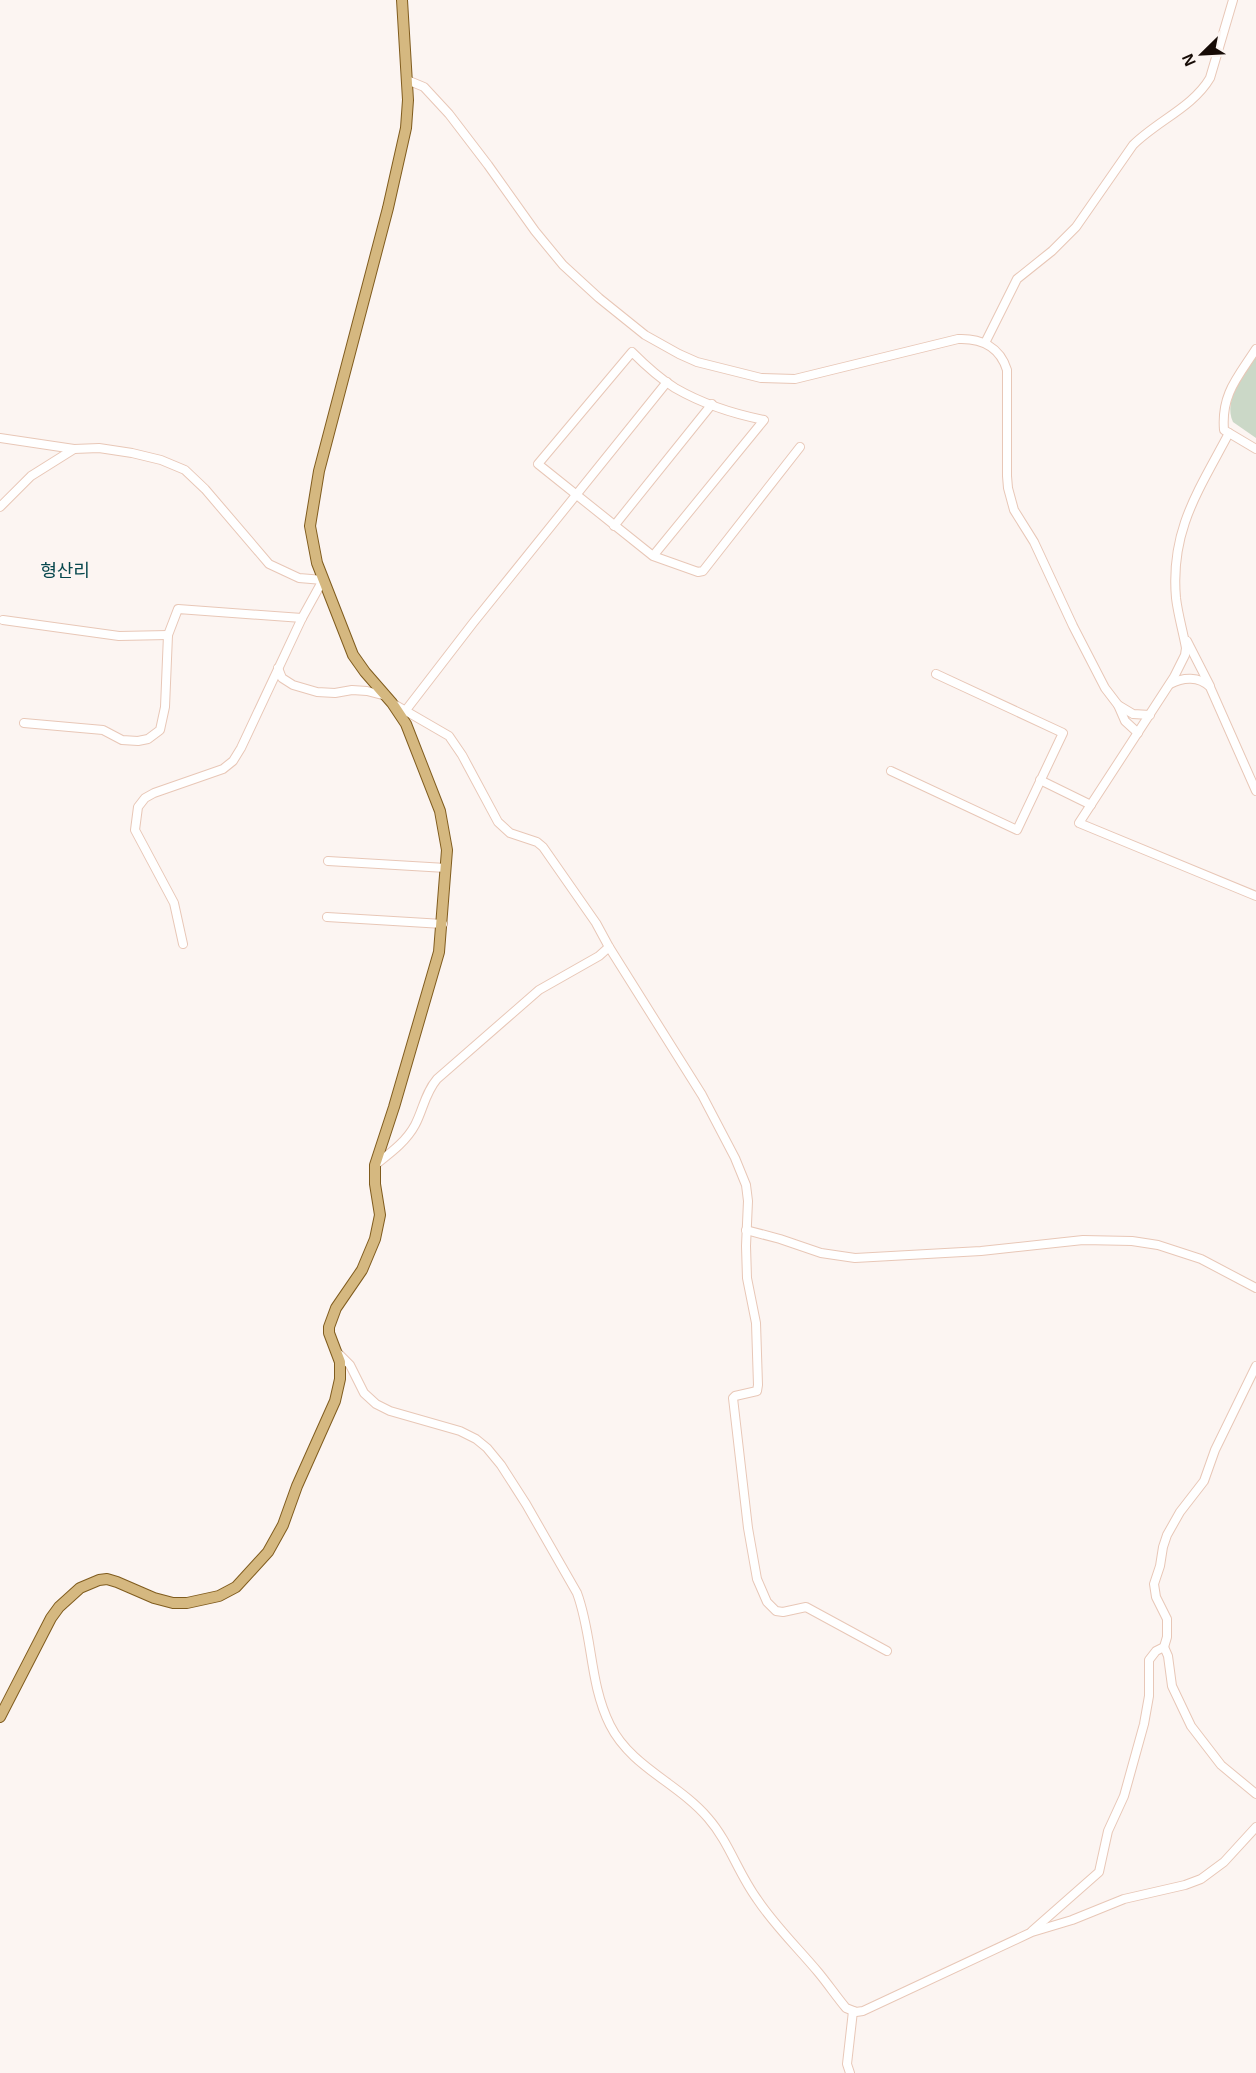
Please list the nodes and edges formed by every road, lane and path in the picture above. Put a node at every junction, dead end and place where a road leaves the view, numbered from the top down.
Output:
1 (402, 0) edge
2 (1233, 0) edge
3 (407, 80) junction
4 (985, 343) junction
5 (1256, 349) edge
6 (667, 382) junction
7 (712, 404) junction
8 (1229, 433) junction
9 (0, 438) edge
10 (800, 447) dead end
11 (74, 449) junction
12 (1256, 449) edge
13 (575, 496) junction
14 (0, 507) edge
15 (614, 526) junction
16 (653, 556) junction
17 (323, 580) junction
18 (302, 618) junction
19 (3, 620) dead end
20 (168, 635) junction
21 (1184, 636) junction
22 (278, 668) junction
23 (936, 674) dead end
24 (1170, 684) junction
25 (1210, 687) junction
26 (389, 699) junction
27 (1118, 705) junction
28 (406, 710) junction
29 (1150, 715) junction
30 (24, 723) dead end
31 (1138, 733) junction
32 (891, 771) dead end
33 (1040, 780) junction
34 (1256, 791) edge
35 (1091, 805) junction
36 (328, 861) dead end
37 (446, 867) junction
38 (1256, 896) edge
39 (327, 917) dead end
40 (443, 924) junction
41 (183, 944) dead end
42 (609, 947) junction
43 (375, 1165) junction
44 (746, 1230) junction
45 (1256, 1288) edge
46 (336, 1351) junction
47 (1256, 1366) edge
48 (1164, 1647) junction
49 (887, 1651) dead end
50 (0, 1717) edge
51 (1256, 1794) edge
52 (1256, 1827) edge
53 (1032, 1932) junction
54 (853, 2011) junction
55 (850, 2073) edge

1 - 3 main road
2 - 4 street
3 - 4 street
3 - 17 main road
4 - 27 street
5 - 8 street
6 - 7 street
6 - 13 street
6 - 13 street
7 - 15 street
7 - 16 street
8 - 12 street
8 - 21 street
9 - 11 street
10 - 16 street
11 - 14 street
11 - 17 street
13 - 15 street
13 - 28 street
15 - 16 street
17 - 18 street
17 - 26 main road
18 - 20 street
18 - 22 street
19 - 20 street
20 - 30 street
21 - 24 street
21 - 25 street
22 - 26 street
22 - 41 street
23 - 33 street
24 - 25 street
24 - 29 street
25 - 34 street
26 - 28 street
26 - 37 main road
27 - 29 street
27 - 31 street
28 - 42 street
29 - 31 street
31 - 35 street
32 - 33 street
33 - 35 street
35 - 38 street
36 - 37 street
37 - 40 main road
39 - 40 street
40 - 43 main road
42 - 43 street
42 - 44 street
43 - 46 main road
44 - 45 street
44 - 49 street
46 - 50 main road
46 - 54 street
47 - 48 street
48 - 51 street
48 - 53 street
52 - 53 street
53 - 54 street
54 - 55 street

